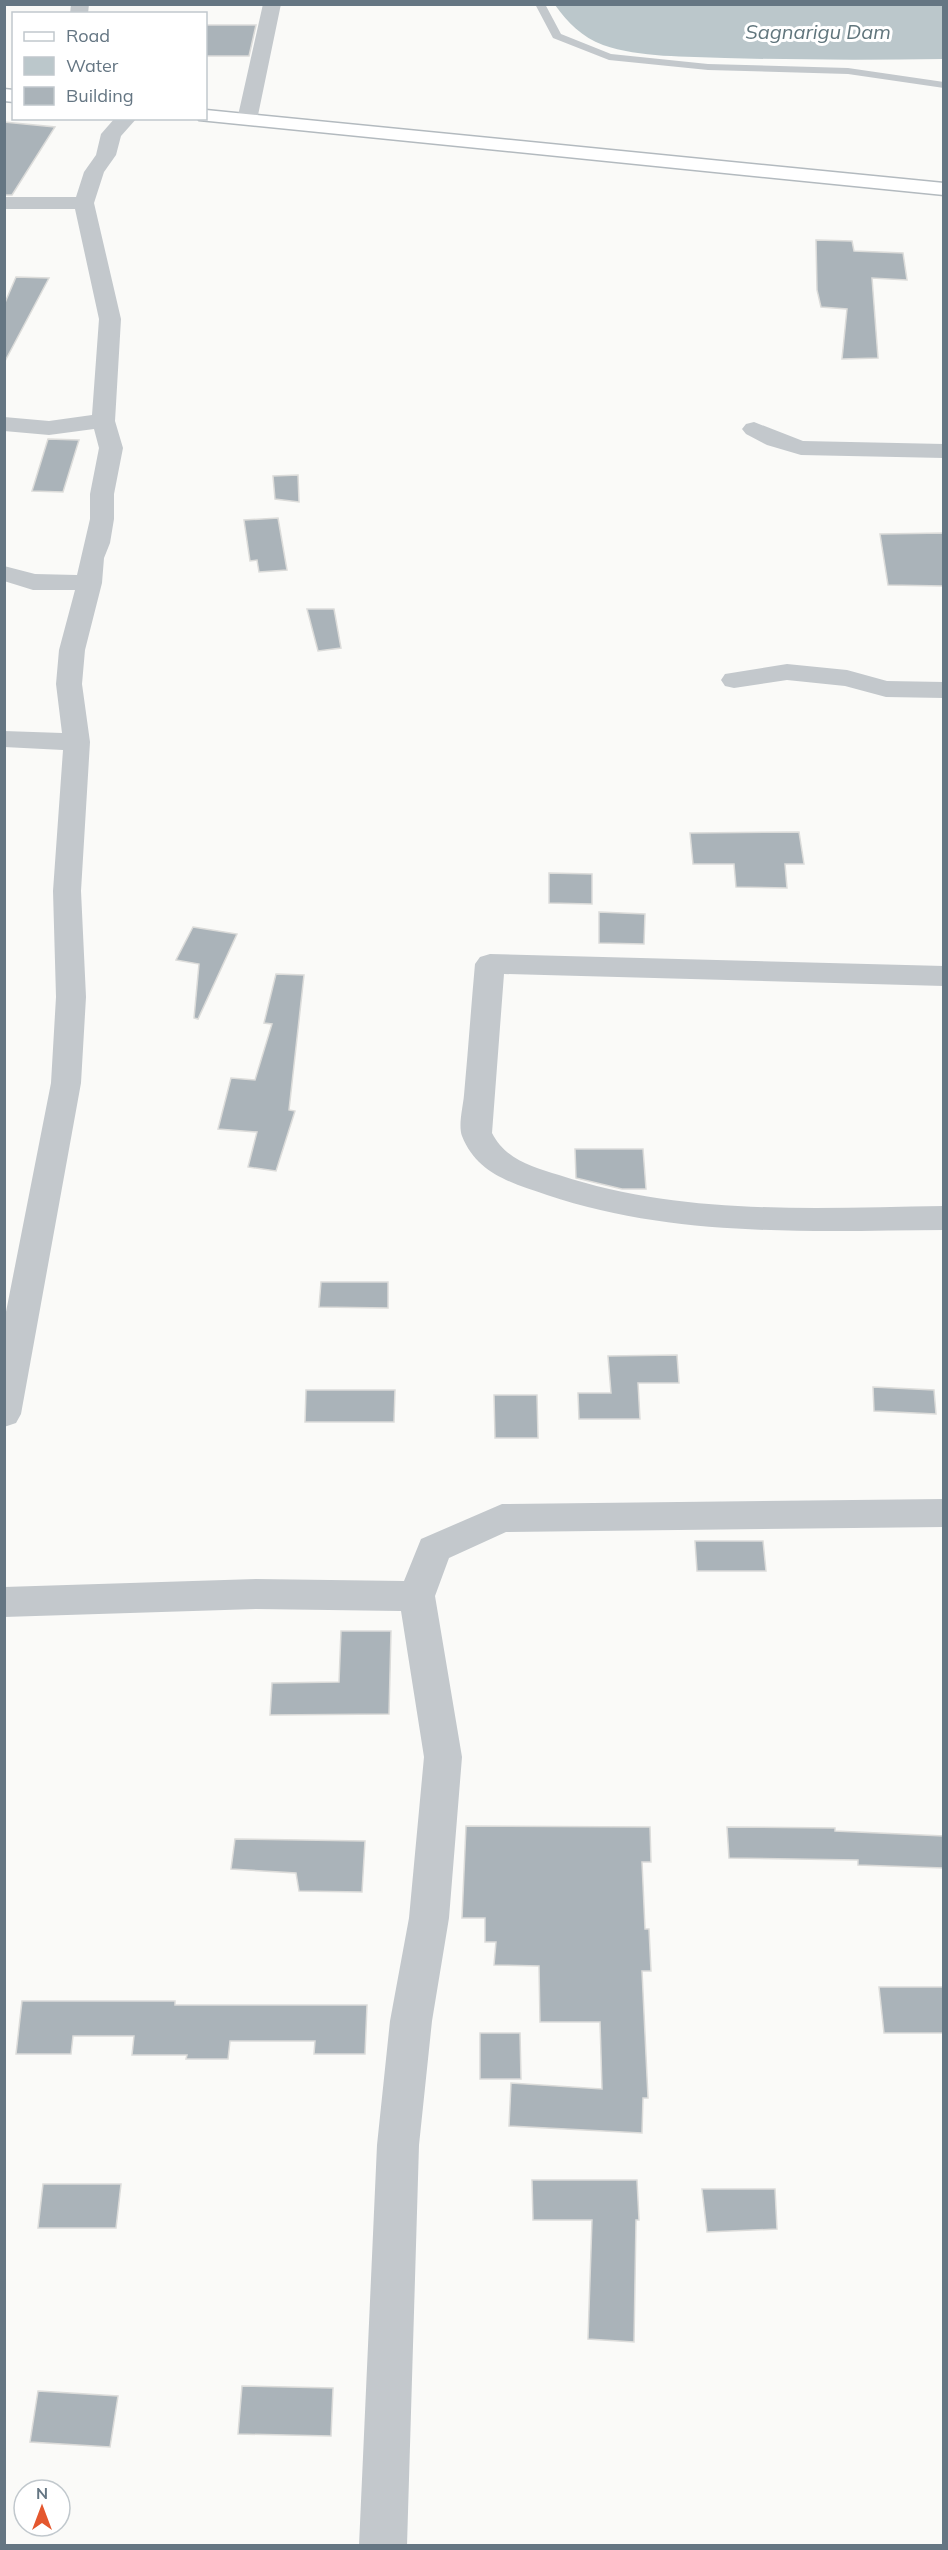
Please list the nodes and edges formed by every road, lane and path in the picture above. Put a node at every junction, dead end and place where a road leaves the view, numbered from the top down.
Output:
1 (272, 4) edge
2 (540, 4) edge
3 (944, 85) edge
4 (207, 116) edge
5 (125, 120) edge
6 (247, 120) junction
7 (944, 189) edge
8 (4, 203) edge
9 (84, 203) junction
10 (103, 421) junction
11 (4, 424) edge
12 (754, 429) dead end
13 (944, 451) edge
14 (4, 573) edge
15 (89, 583) junction
16 (734, 680) dead end
17 (944, 690) edge
18 (4, 739) edge
19 (77, 742) junction
20 (944, 976) edge
21 (944, 1218) edge
22 (4, 1414) edge
23 (944, 1513) edge
24 (417, 1596) junction
25 (4, 1602) edge
26 (383, 2546) edge

1 - 6 street
2 - 3 lane
4 - 6 street
5 - 9 street
6 - 7 street
8 - 9 street
9 - 10 street
10 - 11 street
10 - 15 street
12 - 13 street
14 - 15 street
15 - 19 street
16 - 17 street
18 - 19 street
19 - 22 street
20 - 21 street
23 - 24 street
24 - 25 street
24 - 26 street

